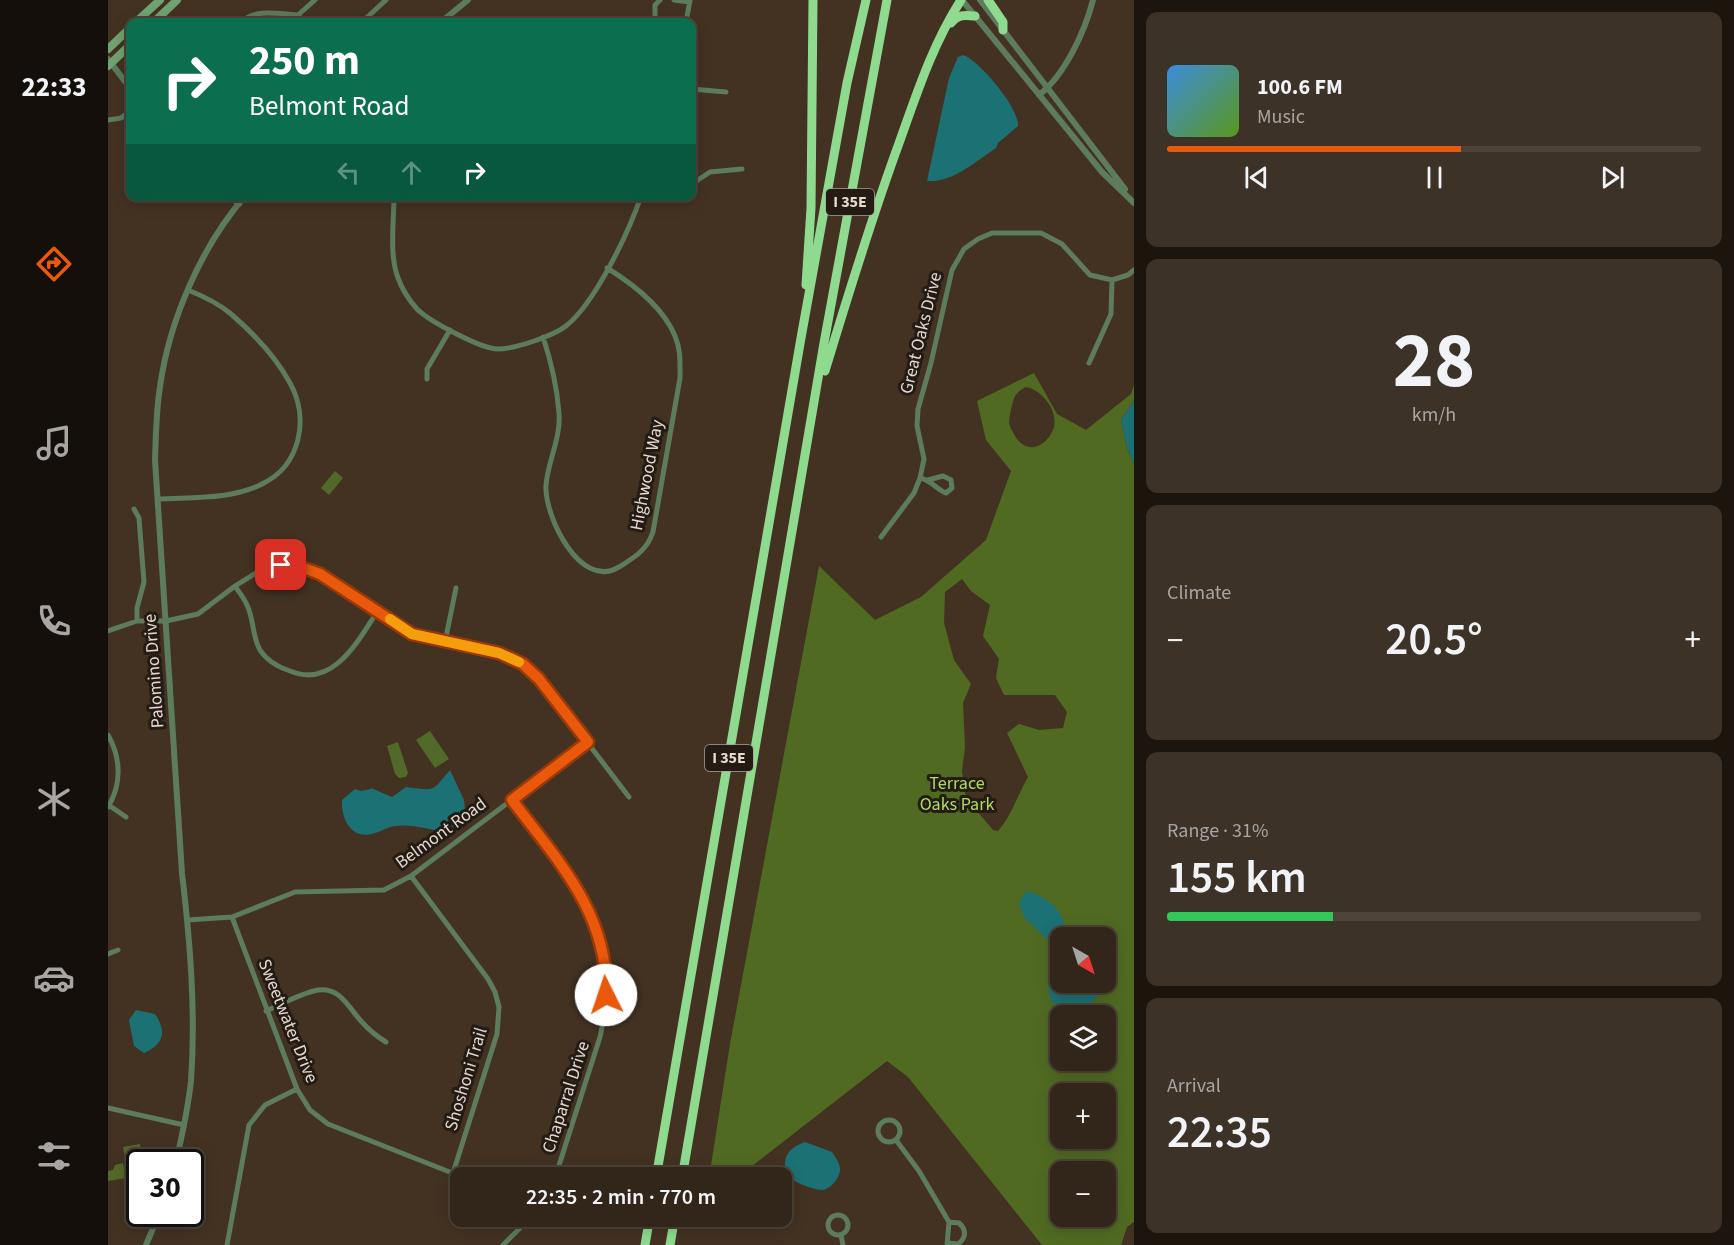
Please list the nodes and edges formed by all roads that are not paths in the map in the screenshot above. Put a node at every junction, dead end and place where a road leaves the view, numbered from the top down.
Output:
1 (160, 0) edge
2 (177, 0) edge
3 (315, 0) edge
4 (386, 0) edge
5 (468, 0) edge
6 (660, 0) edge
7 (674, 0) edge
8 (813, 0) edge
9 (866, 0) edge
10 (887, 0) edge
11 (962, 0) edge
12 (980, 0) edge
13 (988, 0) edge
14 (1093, 0) edge
15 (690, 1) edge
16 (298, 15) junction
17 (975, 16) junction
18 (140, 18) edge
19 (158, 18) edge
20 (246, 18) edge
21 (301, 18) edge
22 (366, 18) edge
23 (446, 18) edge
24 (655, 18) edge
25 (687, 18) edge
26 (1003, 30) junction
27 (126, 32) edge
28 (126, 48) edge
29 (108, 49) edge
30 (930, 59) junction
31 (109, 63) edge
32 (126, 83) edge
33 (1048, 88) junction
34 (696, 89) edge
35 (726, 92) dead end
36 (1039, 95) junction
37 (126, 114) edge
38 (108, 120) edge
39 (742, 169) dead end
40 (696, 181) edge
41 (236, 201) edge
42 (241, 201) edge
43 (394, 201) edge
44 (639, 201) edge
45 (1134, 202) edge
46 (239, 204) junction
47 (607, 268) junction
48 (1134, 270) edge
49 (1112, 280) junction
50 (188, 290) junction
51 (450, 330) junction
52 (543, 337) junction
53 (801, 338) junction
54 (1089, 363) dead end
55 (427, 379) dead end
56 (814, 405) junction
57 (920, 478) junction
58 (928, 480) dead end
59 (159, 499) junction
60 (134, 509) dead end
61 (881, 537) dead end
62 (235, 586) junction
63 (456, 588) dead end
64 (377, 612) junction
65 (137, 621) junction
66 (166, 621) junction
67 (108, 631) edge
68 (445, 642) junction
69 (108, 735) edge
70 (588, 742) junction
71 (629, 797) dead end
72 (512, 800) junction
73 (109, 806) edge
74 (126, 817) dead end
75 (411, 876) junction
76 (232, 917) junction
77 (187, 920) junction
78 (118, 950) dead end
79 (108, 954) edge
80 (266, 1011) junction
81 (386, 1042) dead end
82 (297, 1089) junction
83 (108, 1108) edge
84 (184, 1125) junction
85 (896, 1140) junction
86 (179, 1149) edge
87 (455, 1167) edge
88 (559, 1167) edge
89 (658, 1167) edge
90 (684, 1167) edge
91 (450, 1172) edge
92 (949, 1222) junction
93 (154, 1227) edge
94 (520, 1227) edge
95 (648, 1227) edge
96 (673, 1227) edge
97 (841, 1235) dead end
98 (947, 1244) edge
99 (146, 1245) edge
100 (227, 1245) edge
101 (503, 1245) edge
102 (645, 1245) edge
103 (670, 1245) edge
104 (843, 1245) edge

1 - 18 main road
2 - 19 main road
3 - 16 street
4 - 22 street
5 - 23 street
6 - 24 street
7 - 15 street
8 - 53 highway
9 - 53 highway, I 35E
10 - 56 highway, I 35E
11 - 17 street
11 - 30 highway
12 - 26 street
13 - 26 highway
14 - 33 street
15 - 25 street
16 - 20 street
16 - 21 street
17 - 30 highway
17 - 36 street
26 - 33 street
27 - 29 main road
28 - 31 main road
30 - 56 highway
31 - 32 street
33 - 36 street
33 - 45 street
34 - 35 street
36 - 45 street
37 - 38 street
39 - 40 street
41 - 46 street
42 - 46 street, Palomino Drive
43 - 51 street
44 - 47 street
46 - 50 street, Palomino Drive
47 - 52 street
47 - 52 street, Highwood Way
48 - 49 street
49 - 54 street
49 - 57 street, Great Oaks Drive
50 - 59 street, Palomino Drive
50 - 59 street
51 - 52 street
51 - 55 street
53 - 89 highway, I 35E
56 - 90 highway, I 35E
57 - 58 street
57 - 61 street, Great Oaks Drive
59 - 66 street, Palomino Drive
60 - 65 street
62 - 64 street
62 - 64 street
62 - 66 street
63 - 68 street
64 - 68 street
65 - 66 street
65 - 67 street
66 - 77 street, Palomino Drive
68 - 70 street
69 - 73 street
70 - 71 street
70 - 72 street, Belmont Road
72 - 75 street, Belmont Road
72 - 88 street, Chaparral Drive
73 - 74 street
75 - 76 street, Belmont Road
75 - 87 street, Shoshoni Trail
76 - 77 street, Belmont Road
76 - 80 street, Sweetwater Drive
77 - 84 street, Palomino Drive
78 - 79 street
80 - 81 street
80 - 82 street, Sweetwater Drive
82 - 91 street, Sweetwater Drive
82 - 100 street
83 - 84 street
84 - 86 street, Palomino Drive
85 - 85 street
85 - 92 street
92 - 98 street
92 - 98 street
93 - 99 street
94 - 101 street
95 - 102 highway
96 - 103 highway
97 - 104 street

